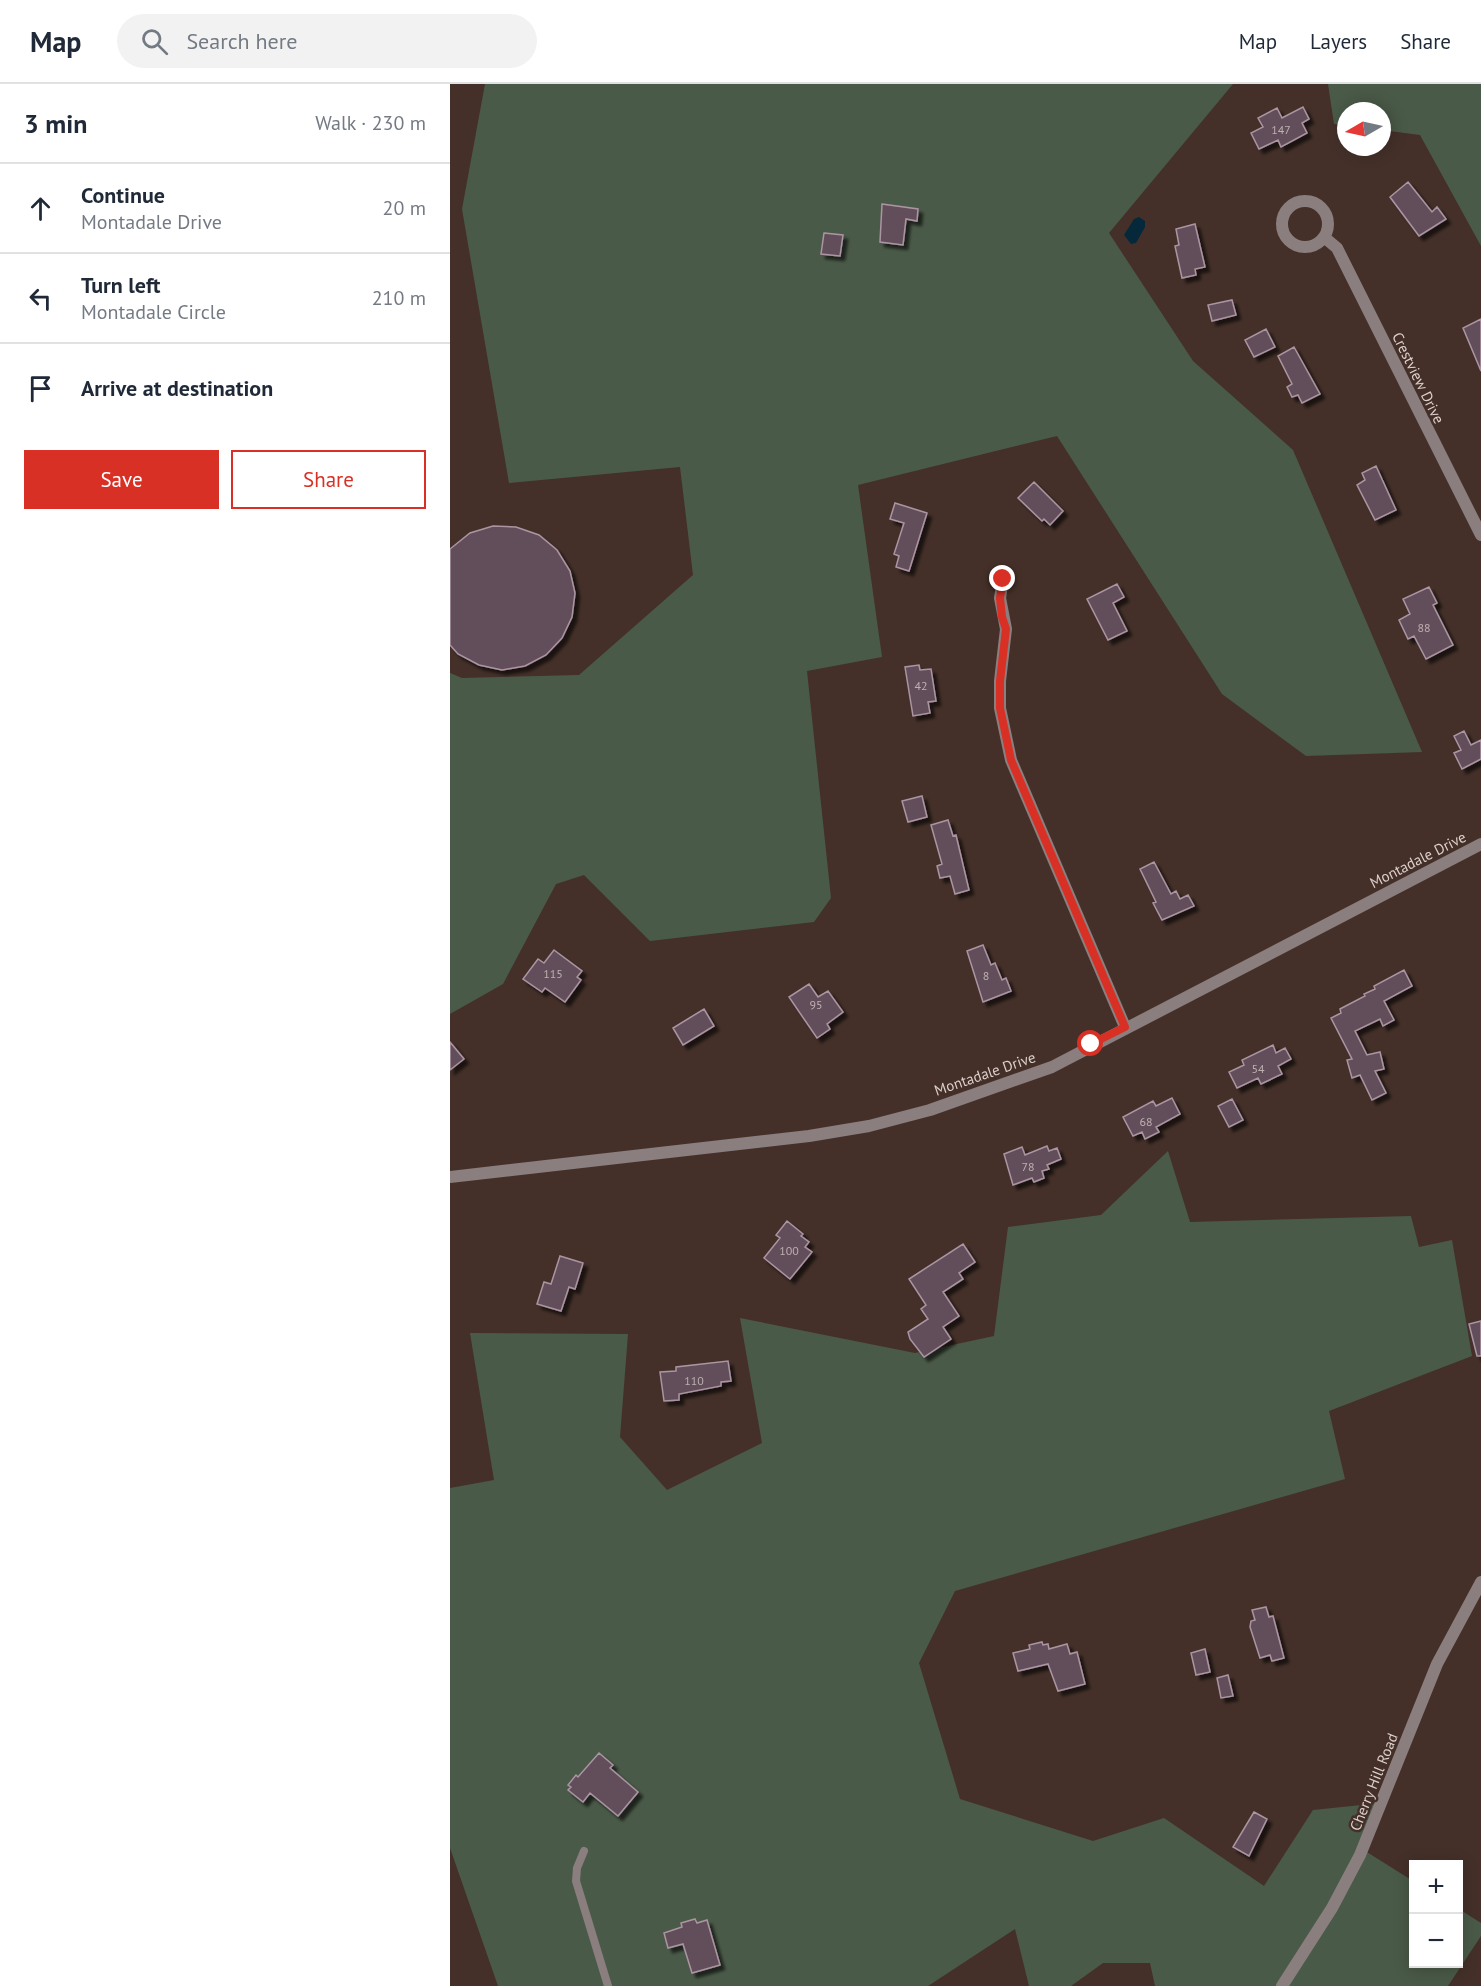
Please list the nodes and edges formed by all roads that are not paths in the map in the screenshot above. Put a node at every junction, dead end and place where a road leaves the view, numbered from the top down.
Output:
1 (1324, 237) dead end
2 (1481, 535) edge
3 (1003, 579) dead end
4 (1481, 844) edge
5 (1125, 1027) junction
6 (450, 1177) edge
7 (1481, 1582) edge
8 (584, 1851) dead end
9 (608, 1986) edge
10 (1282, 1986) edge

1 - 2 street, Crestview Drive
3 - 5 street
4 - 5 street, Montadale Drive
5 - 6 street, Montadale Drive
7 - 10 street, Cherry Hill Road
8 - 9 lane

